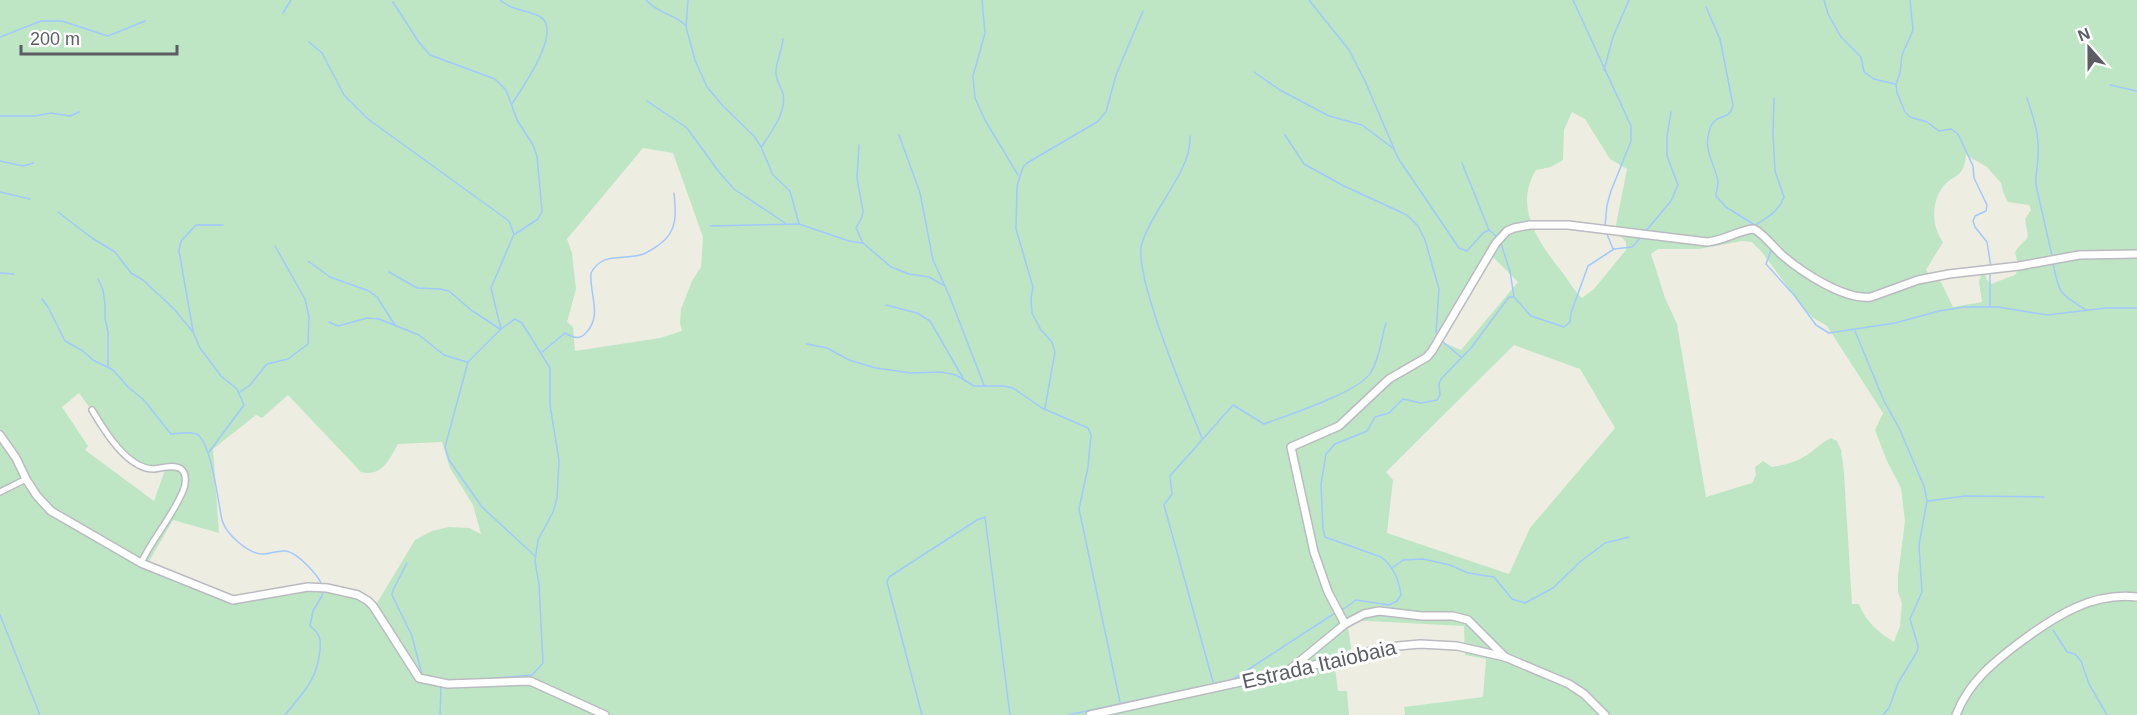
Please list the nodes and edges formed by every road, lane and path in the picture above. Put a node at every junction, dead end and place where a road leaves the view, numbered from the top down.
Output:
1 (2137, 254) edge
2 (92, 410) dead end
3 (0, 435) edge
4 (26, 479) junction
5 (0, 492) edge
6 (141, 563) junction
7 (2137, 597) edge
8 (1345, 624) junction
9 (1505, 657) junction
10 (1286, 672) junction
11 (604, 715) edge
12 (1090, 715) edge
13 (1605, 715) edge
14 (1956, 715) edge

1 - 8 street
2 - 6 street
3 - 4 street
4 - 5 street
4 - 6 street
6 - 11 street
7 - 14 street
8 - 9 street
8 - 10 street
9 - 10 street, Estrada Itaiobaia
9 - 13 street, Estrada Itaiobaia
10 - 12 street, Estrada Itaiobaia

